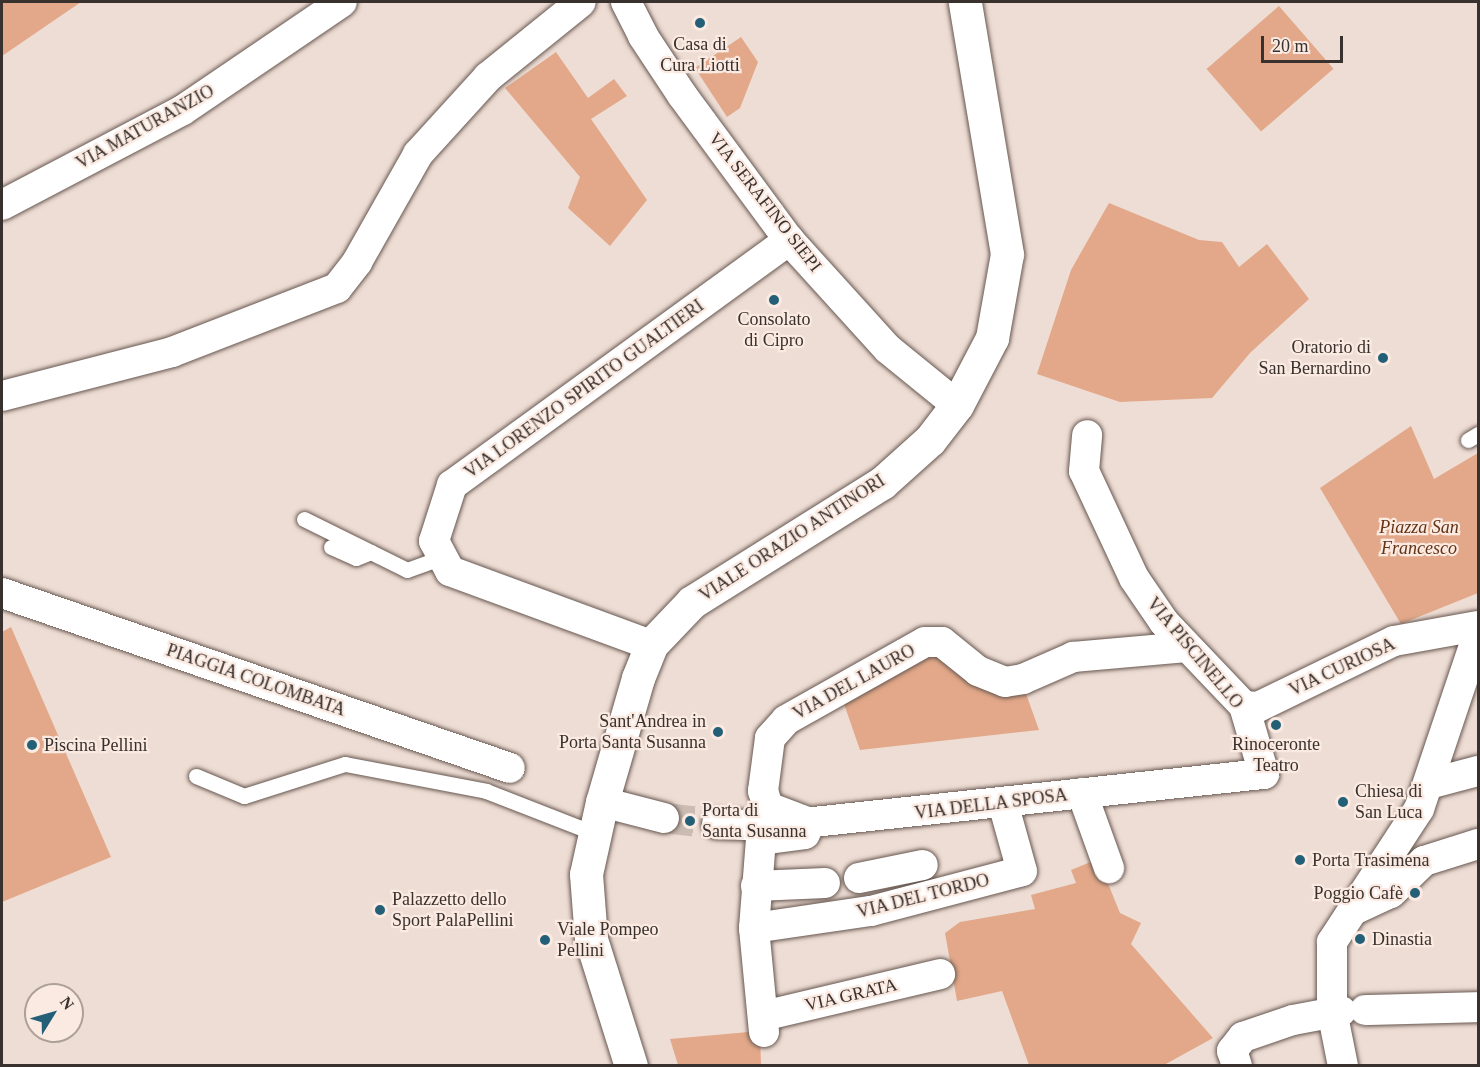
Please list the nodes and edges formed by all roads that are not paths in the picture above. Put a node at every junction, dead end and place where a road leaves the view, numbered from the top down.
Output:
1 (342, 2) edge
2 (581, 2) edge
3 (626, 2) edge
4 (965, 2) edge
5 (2, 205) edge
6 (789, 240) junction
7 (2, 396) edge
8 (957, 405) junction
9 (1087, 435) dead end
10 (304, 519) dead end
11 (331, 547) dead end
12 (371, 552) junction
13 (442, 557) junction
14 (2, 593) edge
15 (1479, 626) edge
16 (1479, 634) edge
17 (651, 645) junction
18 (1187, 647) junction
19 (1244, 706) junction
20 (510, 768) dead end
21 (1479, 771) edge
22 (1264, 774) joint
23 (196, 776) dead end
24 (1429, 784) junction
25 (1082, 793) junction
26 (602, 802) junction
27 (1003, 803) junction
28 (664, 818) tunnel mouth
29 (810, 823) junction
30 (717, 824) tunnel mouth
31 (594, 832) junction
32 (1479, 844) edge
33 (923, 865) dead end
34 (1109, 868) dead end
35 (859, 878) dead end
36 (825, 883) dead end
37 (756, 886) junction
38 (1356, 909) junction
39 (754, 928) junction
40 (940, 974) dead end
41 (1479, 1007) edge
42 (1346, 1010) junction
43 (631, 1065) edge
44 (1237, 1065) edge
45 (1343, 1065) edge

1 - 5 street, VIA MATURANZIO
2 - 7 street
3 - 6 street, VIA SERAFINO SIEPI
4 - 8 street, VIALE ORAZIO ANTINORI
6 - 8 street, VIA SERAFINO SIEPI
6 - 13 street, VIA LORENZO SPIRITO GUALTIERI
8 - 17 street, VIALE ORAZIO ANTINORI
9 - 18 street, VIA PISCINELLO
10 - 12 lane
11 - 12 lane
12 - 13 lane
13 - 17 street
14 - 20 street, PIAGGIA COLOMBATA
15 - 19 street, VIA CURIOSA
16 - 24 street
17 - 26 street, VIALE ORAZIO ANTINORI
18 - 19 street, VIA PISCINELLO
18 - 29 street, VIA DEL LAURO
19 - 22 street, VIA PISCINELLO
21 - 24 street
22 - 25 street, VIA DELLA SPOSA
23 - 31 lane
24 - 38 street
25 - 27 street, VIA DELLA SPOSA
25 - 34 street
26 - 28 street
26 - 31 street
27 - 29 street, VIA DELLA SPOSA
27 - 39 street, VIA DEL TORDO
29 - 30 street, VIA DELLA SPOSA
29 - 37 street
31 - 43 street
32 - 38 street
33 - 35 street
36 - 37 street
37 - 39 street
38 - 42 street
39 - 40 street, VIA GRATA
41 - 42 street
42 - 44 street
42 - 45 street

